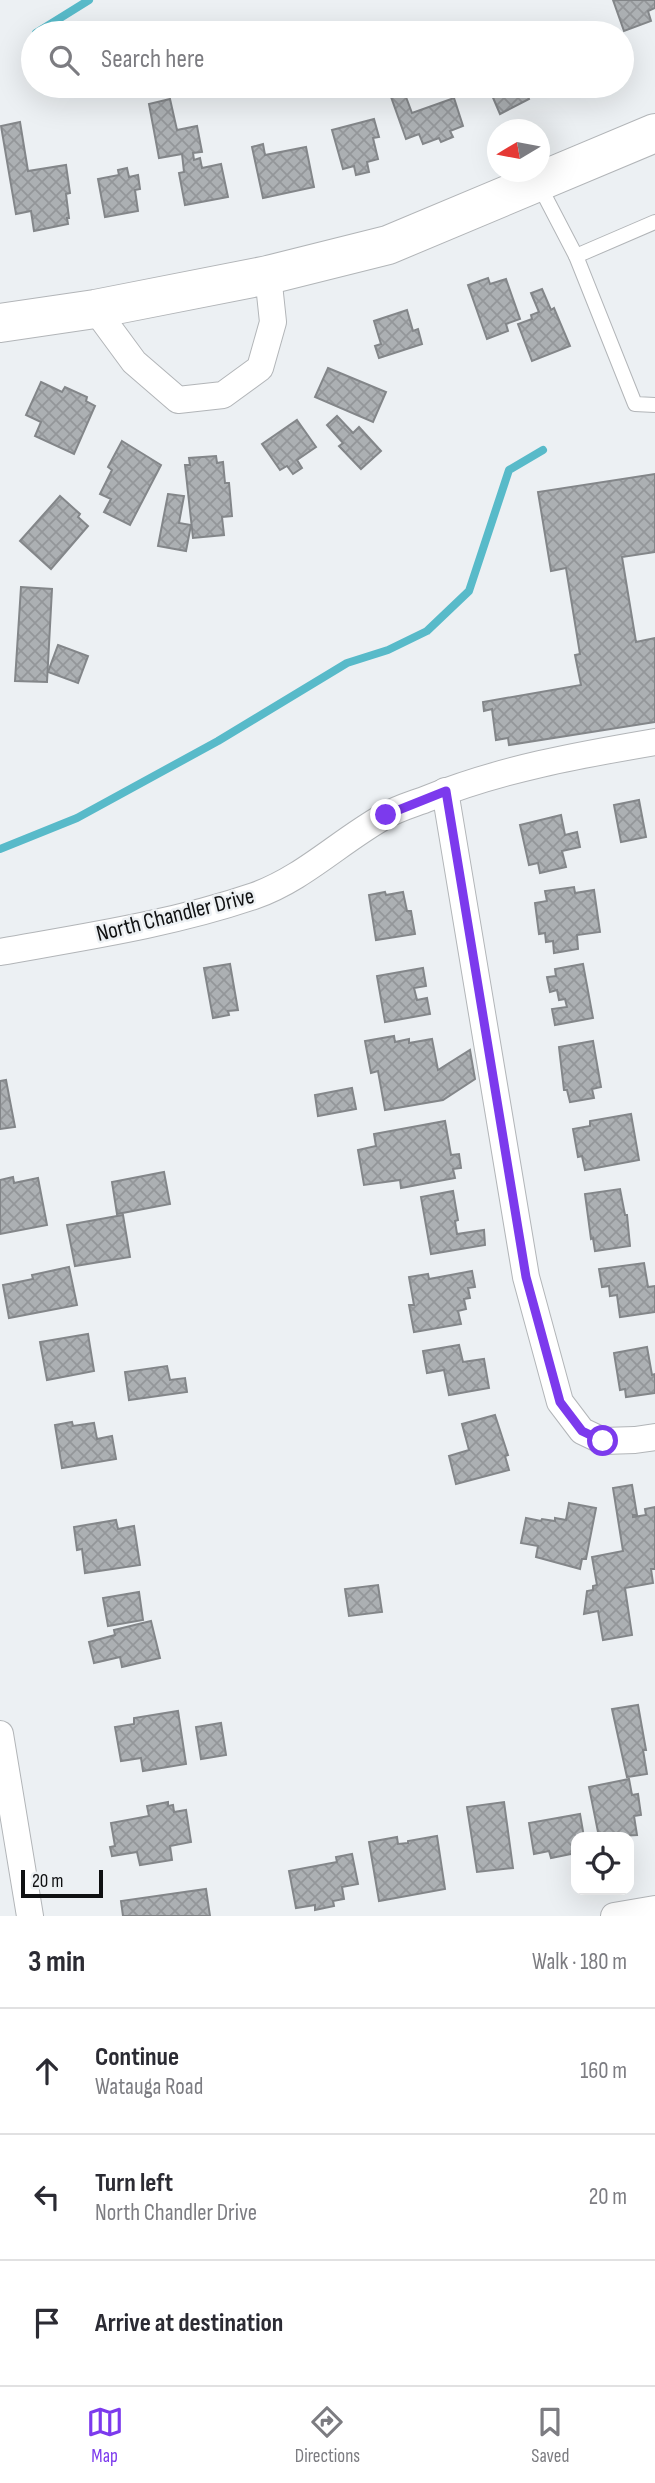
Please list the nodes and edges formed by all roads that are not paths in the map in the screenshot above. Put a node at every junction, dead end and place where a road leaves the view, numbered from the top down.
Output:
1 (655, 132) edge
2 (550, 176) edge
3 (537, 182) joint
4 (655, 222) edge
5 (576, 256) junction
6 (268, 275) junction
7 (95, 309) junction
8 (0, 323) edge
9 (655, 405) edge
10 (655, 742) edge
11 (446, 791) junction
12 (0, 952) edge
13 (655, 1437) edge
14 (0, 1734) edge
15 (655, 1909) edge
16 (30, 1916) edge
17 (614, 1916) edge

1 - 2 main road
3 - 5 lane
3 - 6 main road
4 - 5 lane
5 - 9 lane
6 - 7 main road
6 - 7 street
7 - 8 main road
10 - 11 street, North Chandler Drive
11 - 12 street, North Chandler Drive
11 - 13 street
14 - 16 street
15 - 17 street

